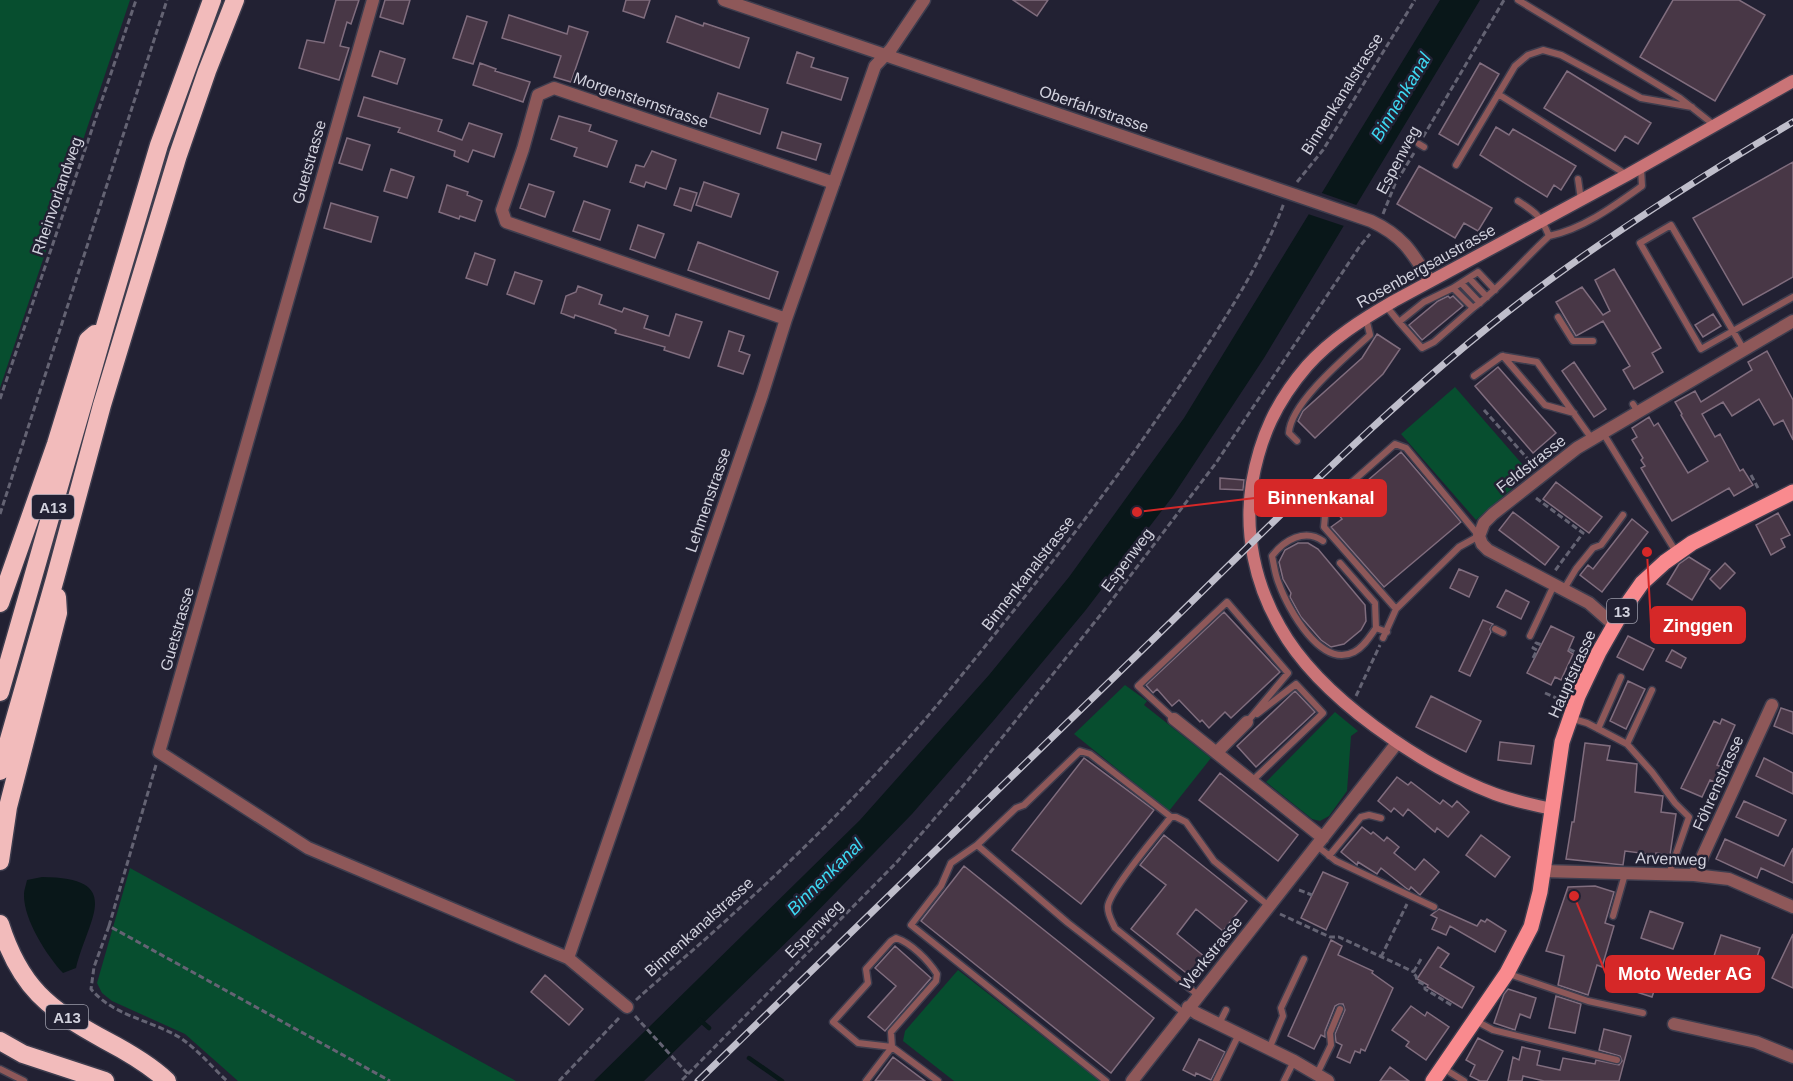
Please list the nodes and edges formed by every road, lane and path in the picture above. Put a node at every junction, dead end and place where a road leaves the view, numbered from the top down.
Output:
1 (136, 0) edge
2 (167, 0) edge
3 (212, 0) edge
4 (235, 0) edge
5 (373, 0) edge
6 (724, 0) edge
7 (924, 0) edge
8 (1415, 0) edge
9 (1504, 0) edge
10 (1518, 0) edge
11 (885, 56) junction
12 (1793, 81) edge
13 (1498, 94) junction
14 (1692, 107) junction
15 (1715, 126) junction
16 (1456, 165) dead end
17 (1641, 167) junction
18 (1627, 175) junction
19 (1578, 179) dead end
20 (834, 183) junction
21 (1294, 195) junction
22 (1581, 200) junction
23 (1518, 201) dead end
24 (1543, 221) junction
25 (1375, 223) junction
26 (1549, 236) junction
27 (1468, 278) junction
28 (1430, 281) junction
29 (1461, 283) junction
30 (1454, 288) junction
31 (1495, 291) junction
32 (1487, 297) junction
33 (1793, 297) edge
34 (1480, 303) junction
35 (1385, 306) junction
36 (1473, 308) junction
37 (1558, 317) dead end
38 (1366, 318) junction
39 (786, 319) junction
40 (1793, 321) edge
41 (1399, 322) junction
42 (106, 323) junction
43 (1733, 331) junction
44 (1593, 340) dead end
45 (1744, 350) junction
46 (1502, 356) junction
47 (1474, 376) dead end
48 (0, 399) edge
49 (1485, 410) dead end
50 (1574, 413) junction
51 (1598, 436) junction
52 (1297, 441) dead end
53 (1542, 475) junction
54 (1751, 475) dead end
55 (1758, 488) dead end
56 (1525, 489) junction
57 (1793, 492) edge
58 (0, 514) edge
59 (1623, 515) dead end
60 (1479, 536) junction
61 (1323, 541) dead end
62 (1676, 553) junction
63 (1340, 563) dead end
64 (55, 579) junction
65 (1555, 585) junction
66 (0, 603) edge
67 (1396, 609) junction
68 (1614, 625) junction
69 (1376, 628) junction
70 (1495, 629) dead end
71 (1503, 633) dead end
72 (1385, 635) junction
73 (1530, 636) dead end
74 (1542, 645) dead end
75 (1569, 649) dead end
76 (1584, 657) dead end
77 (1533, 658) dead end
78 (1621, 677) dead end
79 (1652, 690) dead end
80 (0, 692) edge
81 (1545, 693) dead end
82 (1355, 699) dead end
83 (1564, 702) dead end
84 (1772, 705) dead end
85 (1570, 718) junction
86 (1174, 719) joint
87 (1247, 722) junction
88 (1598, 729) junction
89 (1397, 743) junction
90 (1627, 744) junction
91 (159, 752) junction
92 (1217, 752) junction
93 (0, 771) edge
94 (1252, 781) junction
95 (1552, 809) junction
96 (1171, 817) junction
97 (1381, 818) dead end
98 (1320, 842) junction
99 (977, 846) junction
100 (1329, 856) junction
101 (0, 861) edge
102 (1542, 871) junction
103 (1624, 874) junction
104 (1669, 874) junction
105 (1245, 875) dead end
106 (1694, 875) junction
107 (1240, 882) junction
108 (1295, 888) dead end
109 (1312, 895) dead end
110 (1408, 902) dead end
111 (1434, 907) dead end
112 (1793, 907) edge
113 (1272, 909) junction
114 (1613, 916) dead end
115 (0, 924) edge
116 (109, 927) junction
117 (1381, 957) junction
118 (568, 958) junction
119 (1304, 959) dead end
120 (1421, 959) dead end
121 (1414, 972) junction
122 (1507, 974) junction
123 (1198, 995) junction
124 (1453, 1006) dead end
125 (1340, 1009) dead end
126 (1186, 1010) junction
127 (1226, 1010) dead end
128 (631, 1011) junction
129 (1643, 1013) dead end
130 (1475, 1020) junction
131 (1219, 1024) junction
132 (1674, 1024) dead end
133 (1239, 1034) junction
134 (892, 1047) junction
135 (4, 1048) edge
136 (1269, 1049) junction
137 (1793, 1057) edge
138 (1617, 1060) dead end
139 (1294, 1061) junction
140 (1442, 1068) junction
141 (0, 1069) edge
142 (44, 1069) dead end
143 (688, 1074) junction
144 (1323, 1077) edge
145 (24, 1081) edge
146 (105, 1081) edge
147 (167, 1081) edge
148 (227, 1081) edge
149 (390, 1081) edge
150 (558, 1081) edge
151 (681, 1081) edge
152 (866, 1081) edge
153 (938, 1081) edge
154 (1106, 1081) edge
155 (1132, 1081) edge
156 (1215, 1081) edge
157 (1284, 1081) edge
158 (1432, 1081) edge
159 (1464, 1081) edge

1 - 48 path, Rheinvorlandweg
2 - 58 path
3 - 42 highway, A13
4 - 64 highway, A13
5 - 91 street, Guetstrasse
6 - 11 street, Oberfahrstrasse
7 - 11 street, Lehmenstrasse
8 - 21 path, Binnenkanalstrasse
9 - 25 path, Espenweg
10 - 14 lane
11 - 20 street, Lehmenstrasse
11 - 21 street, Oberfahrstrasse
12 - 15 street, Rosenbergsaustrasse
13 - 14 lane
13 - 16 lane
13 - 18 lane
14 - 15 lane
15 - 17 street, Rosenbergsaustrasse
17 - 18 street, Rosenbergsaustrasse
17 - 26 lane
18 - 22 street, Rosenbergsaustrasse
19 - 22 lane
20 - 39 street, Lehmenstrasse
20 - 39 street, Morgensternstrasse
21 - 25 street, Oberfahrstrasse
21 - 128 path, Binnenkanalstrasse
22 - 24 street, Rosenbergsaustrasse
23 - 24 lane
24 - 26 lane
24 - 28 street, Rosenbergsaustrasse
25 - 28 street, Oberfahrstrasse
25 - 143 path, Espenweg
26 - 31 lane
27 - 29 lane
27 - 31 lane
27 - 32 lane
28 - 35 street, Rosenbergsaustrasse
29 - 30 lane
29 - 34 lane
30 - 36 lane
30 - 41 lane
31 - 32 lane
32 - 34 lane
33 - 43 lane
34 - 36 lane
35 - 38 street, Rosenbergsaustrasse
35 - 41 lane
36 - 41 lane
37 - 44 lane
38 - 52 lane
38 - 89 street, Rosenbergsaustrasse
39 - 118 street, Lehmenstrasse
40 - 45 street, Feldstrasse
42 - 66 highway, A13
42 - 80 highway, A13
43 - 43 lane
43 - 45 lane
45 - 51 street, Feldstrasse
46 - 47 lane
46 - 50 lane
46 - 50 lane
49 - 53 path
50 - 51 lane
51 - 53 street, Feldstrasse
51 - 62 lane
53 - 56 street, Feldstrasse
54 - 55 path
56 - 60 street, Feldstrasse
56 - 65 path
57 - 62 main road, Hauptstrasse / 13
59 - 65 lane
60 - 65 street
60 - 67 lane, Feldstrasse
60 - 67 lane
61 - 69 lane
62 - 68 main road, Hauptstrasse / 13
63 - 69 lane
64 - 93 highway, A13
64 - 101 highway, A13
65 - 68 street
65 - 73 lane
67 - 72 lane, Feldstrasse
68 - 85 main road, Hauptstrasse / 13
69 - 72 lane
70 - 71 lane
72 - 82 path
74 - 77 path
75 - 76 path
78 - 88 lane
79 - 90 lane
81 - 83 path
84 - 106 street, Föhrenstrasse
85 - 88 lane
85 - 95 main road, Hauptstrasse / 13
86 - 87 lane
86 - 92 street
87 - 92 street
87 - 94 lane
88 - 90 lane
89 - 95 street, Rosenbergsaustrasse
89 - 98 street, Werkstrasse
90 - 104 lane
91 - 116 path
91 - 118 street
92 - 94 street
94 - 98 street
95 - 102 main road, Hauptstrasse / 13
96 - 99 lane
96 - 107 lane
96 - 123 lane
97 - 100 lane
98 - 100 lane
98 - 113 street, Werkstrasse
99 - 126 lane
99 - 154 lane
100 - 111 lane
102 - 103 street, Arvenweg
102 - 122 main road, Hauptstrasse / 13
103 - 104 street, Arvenweg
103 - 114 lane
104 - 106 street, Arvenweg
105 - 107 lane
106 - 112 street, Arvenweg
107 - 113 lane
108 - 109 path
110 - 117 path
113 - 117 path
113 - 123 street, Werkstrasse
115 - 147 highway, A13
116 - 148 path
116 - 149 path
117 - 121 path
118 - 128 street
119 - 136 lane
120 - 121 path
121 - 124 path
122 - 129 lane
122 - 130 main road, Hauptstrasse / 13
123 - 126 street, Werkstrasse
125 - 144 lane
126 - 131 street
126 - 155 street, Werkstrasse
127 - 131 lane
128 - 143 path
128 - 150 path, Binnenkanalstrasse
130 - 138 lane
130 - 140 main road, Hauptstrasse / 13
131 - 133 street
132 - 137 street
133 - 136 street
133 - 156 lane
134 - 134 lane
134 - 152 lane
134 - 153 lane
135 - 142 lane
135 - 146 highway
136 - 139 street
139 - 144 street
139 - 157 lane
140 - 158 main road, Hauptstrasse / 13
140 - 159 lane
141 - 145 lane
143 - 151 path, Espenweg

